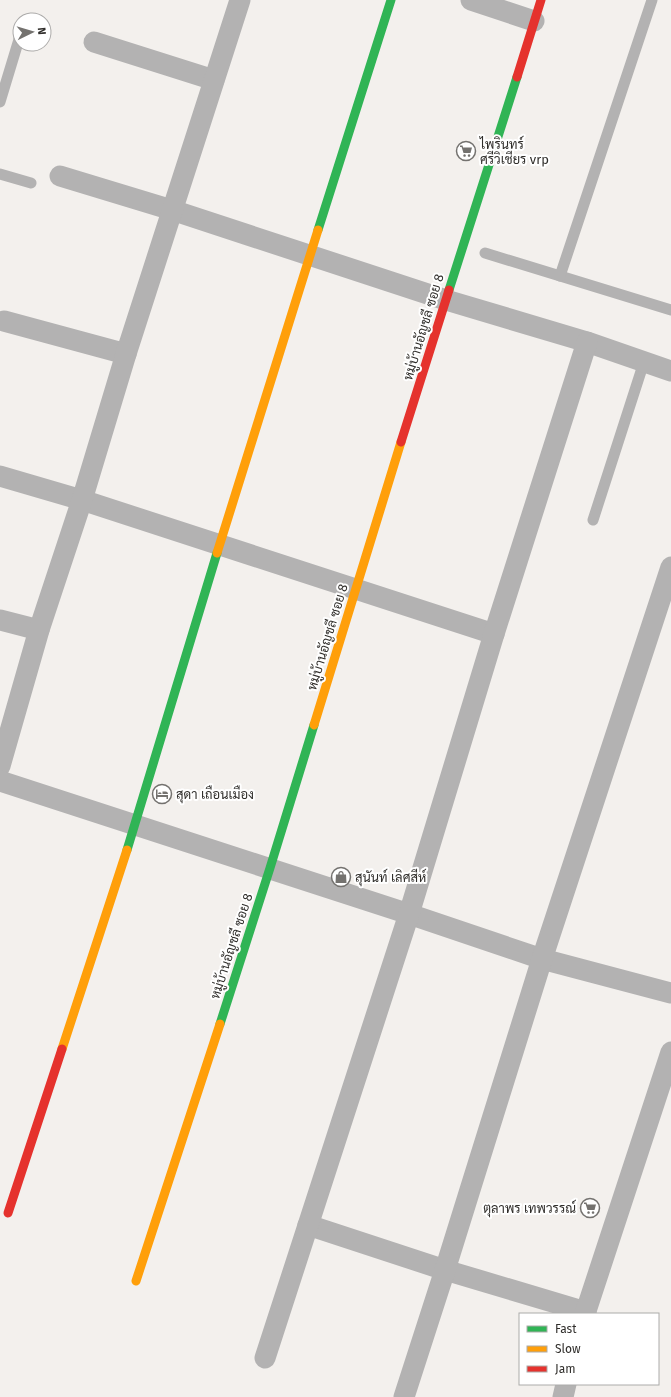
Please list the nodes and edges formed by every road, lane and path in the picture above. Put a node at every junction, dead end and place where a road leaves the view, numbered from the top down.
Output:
1 (240, 0) edge
2 (391, 0) edge
3 (471, 0) edge
4 (541, 0) edge
5 (652, 0) edge
6 (534, 21) junction
7 (94, 42) dead end
8 (15, 52) edge
9 (214, 80) junction
10 (0, 102) edge
11 (0, 174) edge
12 (60, 176) dead end
13 (31, 183) dead end
14 (172, 210) junction
15 (485, 253) dead end
16 (311, 256) junction
17 (560, 276) junction
18 (446, 300) junction
19 (671, 310) edge
20 (4, 321) dead end
21 (588, 342) junction
22 (126, 354) junction
23 (644, 362) junction
24 (670, 367) edge
25 (0, 476) edge
26 (82, 500) junction
27 (593, 520) dead end
28 (219, 545) junction
29 (671, 567) edge
30 (355, 588) junction
31 (0, 620) edge
32 (39, 630) junction
33 (494, 634) junction
34 (0, 766) edge
35 (0, 781) edge
36 (134, 825) junction
37 (270, 868) junction
38 (409, 914) junction
39 (542, 959) junction
40 (671, 993) edge
41 (671, 1052) edge
42 (8, 1213) dead end
43 (308, 1225) junction
44 (445, 1270) junction
45 (136, 1281) dead end
46 (586, 1313) edge
47 (265, 1358) dead end
48 (566, 1385) edge
49 (404, 1397) edge
50 (563, 1397) edge

1 - 9 street
2 - 16 street
3 - 6 street
4 - 6 street, หมู่บ้านอัญชลี ซอย 8
5 - 17 lane
6 - 18 street, หมู่บ้านอัญชลี ซอย 8
7 - 9 street
8 - 10 lane
9 - 14 street
11 - 13 lane
12 - 14 street
14 - 16 street
14 - 22 street
15 - 17 lane
16 - 18 street
16 - 28 street
17 - 19 lane
18 - 21 street
18 - 30 street, หมู่บ้านอัญชลี ซอย 8
20 - 22 street
21 - 23 street
21 - 33 street
22 - 26 street
23 - 24 street
23 - 27 lane
25 - 26 street
26 - 28 street
26 - 32 street
28 - 30 street
28 - 36 street
29 - 39 street
30 - 33 street
30 - 37 street, หมู่บ้านอัญชลี ซอย 8
31 - 32 street
32 - 34 street
33 - 38 street
35 - 36 street
36 - 37 street
36 - 42 street
37 - 38 street
37 - 45 street, หมู่บ้านอัญชลี ซอย 8
38 - 39 street
38 - 43 street
39 - 40 street
39 - 44 street
41 - 46 street
43 - 44 street
43 - 47 street
44 - 46 street
44 - 49 street
48 - 50 street

